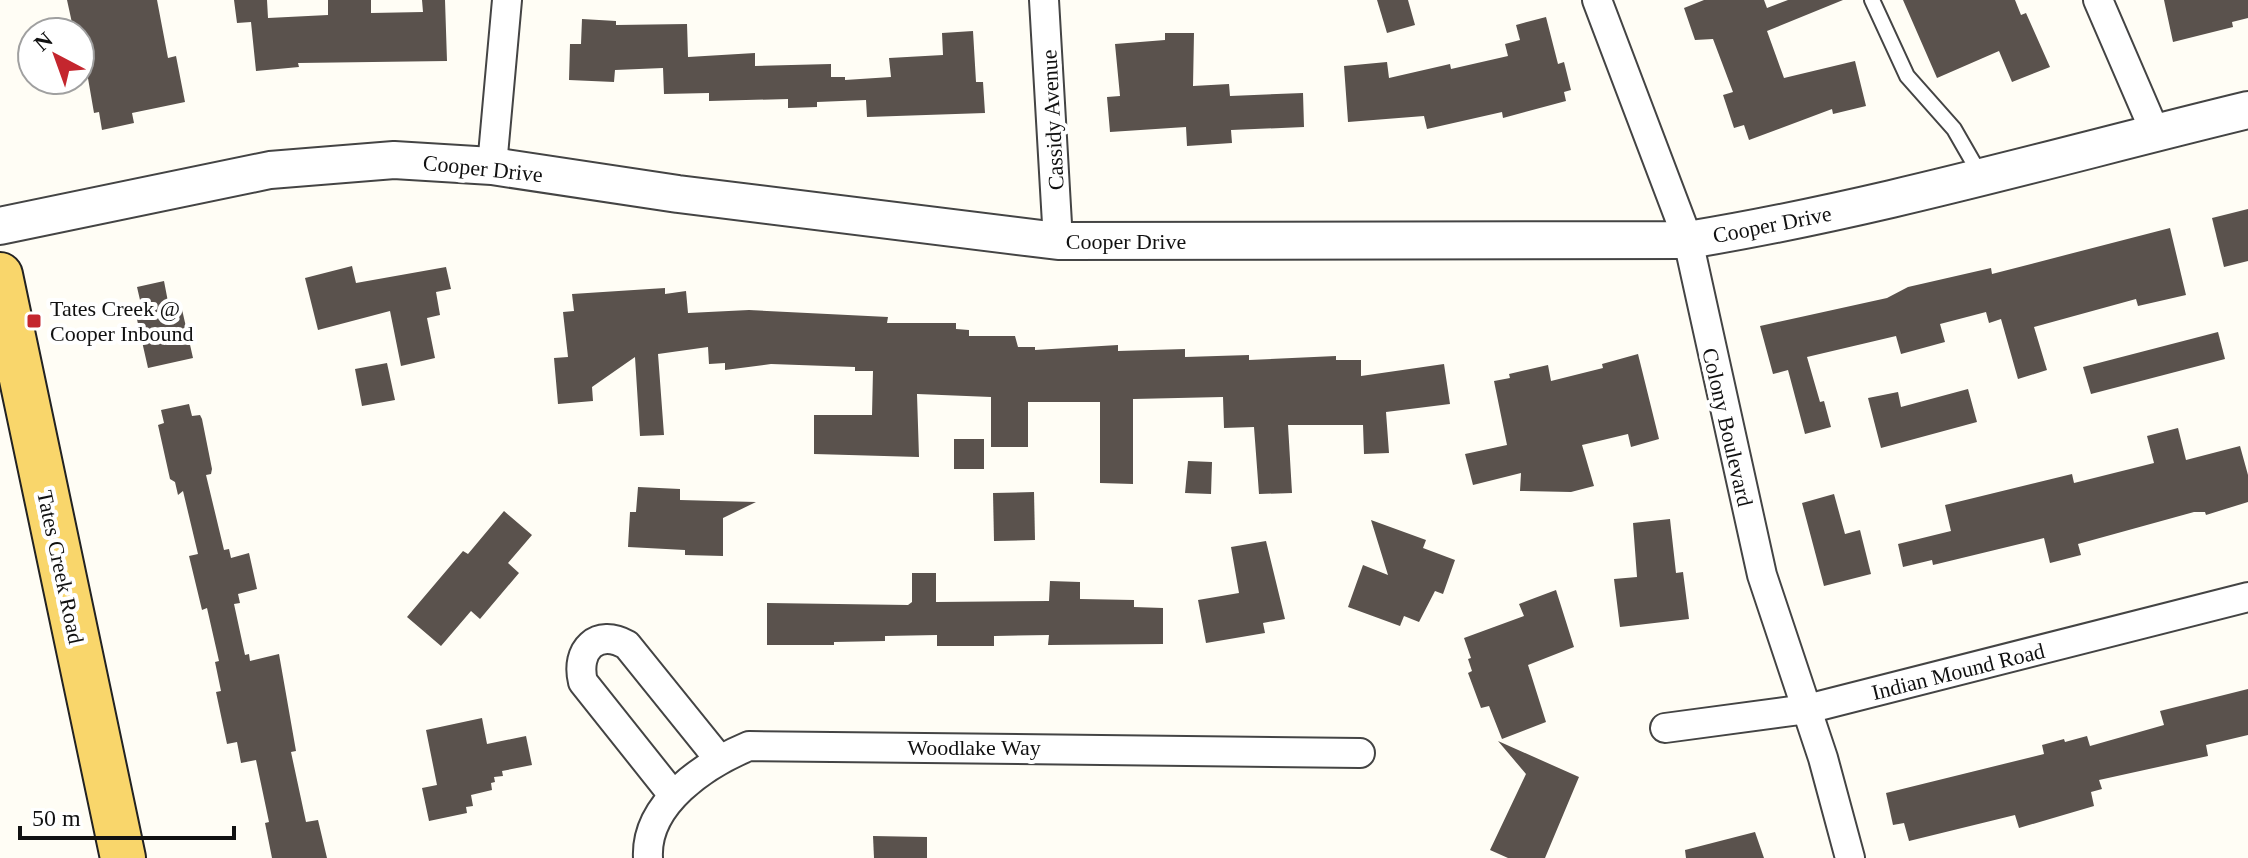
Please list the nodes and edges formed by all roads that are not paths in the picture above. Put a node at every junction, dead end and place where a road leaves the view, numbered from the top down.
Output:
1 (507, 0) edge
2 (1044, 0) edge
3 (1597, 0) edge
4 (1872, 0) edge
5 (2098, 0) edge
6 (2248, 110) edge
7 (2155, 132) junction
8 (492, 166) junction
9 (1981, 176) junction
10 (0, 226) edge
11 (1688, 240) junction
12 (1058, 241) junction
13 (0, 275) edge
14 (2248, 597) edge
15 (1807, 709) junction
16 (1665, 728) dead end
17 (1360, 753) dead end
18 (719, 759) junction
19 (673, 795) junction
20 (123, 858) edge
21 (648, 858) edge
22 (1850, 858) edge

1 - 8 street
2 - 12 street, Cassidy Avenue
3 - 11 street, Colony Boulevard
4 - 9 lane
5 - 7 street
6 - 7 street, Cooper Drive
7 - 9 street, Cooper Drive
8 - 10 street, Cooper Drive
8 - 12 street, Cooper Drive
9 - 11 street, Cooper Drive
11 - 12 street, Cooper Drive
11 - 15 street, Colony Boulevard
13 - 20 main road, Tates Creek Road
14 - 15 street, Indian Mound Road
15 - 16 street, Indian Mound Road
15 - 22 street, Colony Boulevard
17 - 18 street, Woodlake Way
18 - 19 street, Woodlake Way
18 - 19 street
19 - 21 street, Woodlake Way

